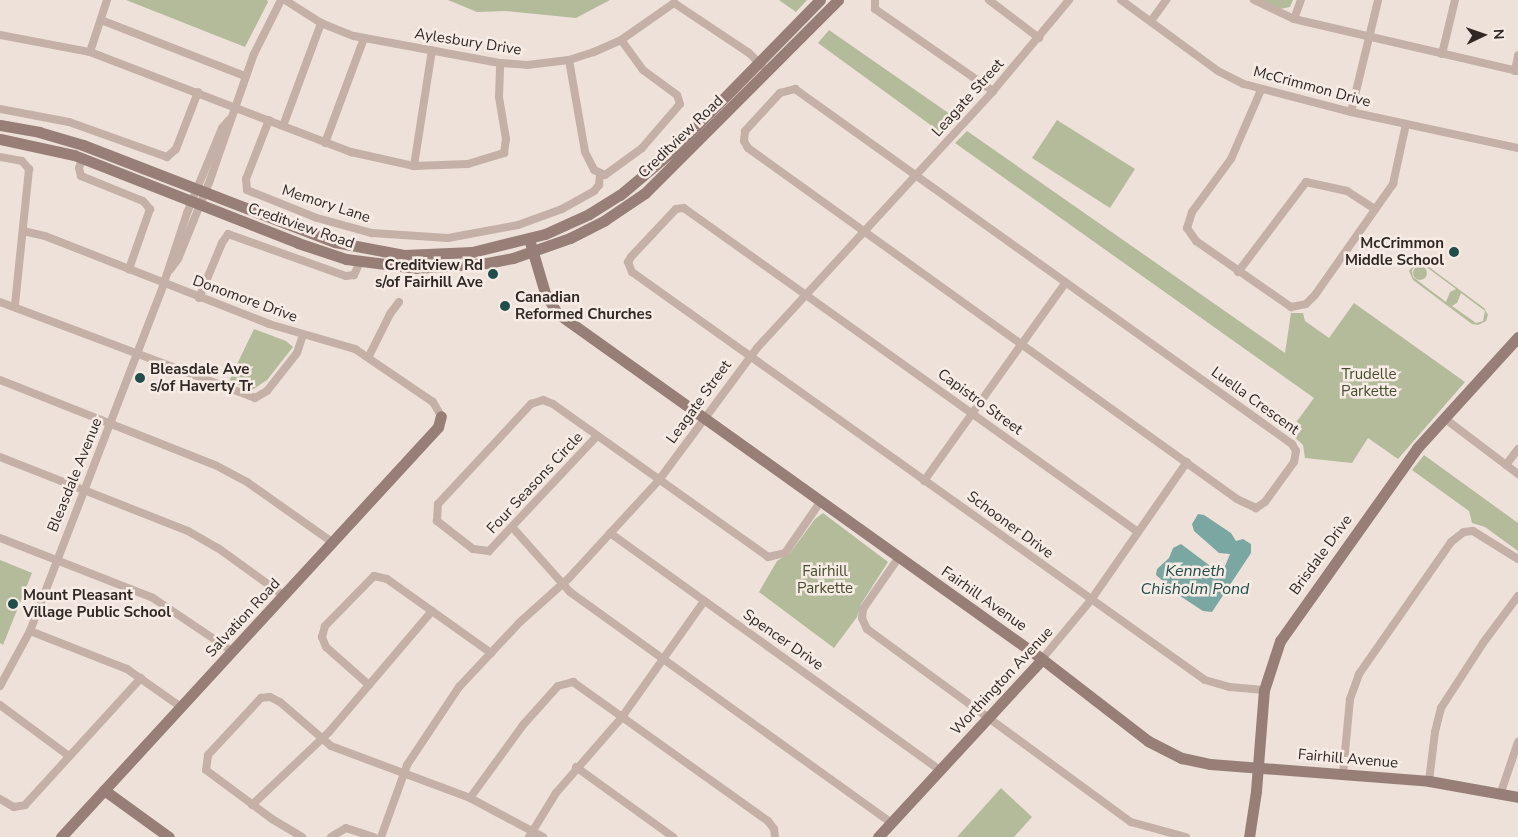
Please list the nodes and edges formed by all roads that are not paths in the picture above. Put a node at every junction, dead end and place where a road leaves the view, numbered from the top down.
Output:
1 (107, 0) edge
2 (281, 0) edge
3 (286, 0) edge
4 (820, 0) edge
5 (838, 0) edge
6 (875, 0) edge
7 (989, 0) edge
8 (1069, 0) edge
9 (1121, 0) edge
10 (1166, 0) edge
11 (1254, 0) edge
12 (1301, 0) edge
13 (1378, 0) edge
14 (1455, 0) edge
15 (1294, 19) junction
16 (101, 20) junction
17 (1150, 21) junction
18 (321, 23) junction
19 (0, 35) edge
20 (364, 38) junction
21 (1039, 38) junction
22 (1369, 38) junction
23 (621, 40) junction
24 (432, 50) junction
25 (90, 52) junction
26 (1442, 54) junction
27 (1518, 55) edge
28 (569, 60) junction
29 (758, 63) junction
30 (500, 64) junction
31 (1516, 71) edge
32 (767, 72) junction
33 (245, 76) junction
34 (1261, 90) junction
35 (993, 91) junction
36 (198, 92) junction
37 (234, 106) junction
38 (0, 109) edge
39 (1351, 112) junction
40 (269, 120) junction
41 (1406, 124) junction
42 (0, 126) edge
43 (283, 126) junction
44 (0, 139) edge
45 (325, 143) junction
46 (1518, 148) edge
47 (0, 158) edge
48 (82, 159) junction
49 (414, 166) junction
50 (600, 174) junction
51 (916, 175) junction
52 (150, 185) junction
53 (201, 191) junction
54 (143, 201) junction
55 (196, 203) junction
56 (1375, 209) junction
57 (234, 218) junction
58 (864, 231) junction
59 (23, 232) junction
60 (228, 234) junction
61 (529, 239) junction
62 (533, 252) junction
63 (360, 262) junction
64 (129, 269) junction
65 (1238, 272) junction
66 (1066, 282) junction
67 (164, 283) junction
68 (805, 294) junction
69 (200, 298) junction
70 (0, 302) edge
71 (399, 302) dead end
72 (15, 305) junction
73 (303, 335) junction
74 (1518, 336) edge
75 (1022, 344) junction
76 (137, 353) junction
77 (369, 356) junction
78 (750, 356) junction
79 (0, 380) edge
80 (972, 413) junction
81 (442, 416) joint
82 (705, 418) junction
83 (1444, 418) junction
84 (110, 423) junction
85 (597, 436) junction
86 (1518, 450) edge
87 (0, 456) edge
88 (1187, 462) junction
89 (1506, 465) junction
90 (1518, 474) edge
91 (659, 480) junction
92 (924, 481) junction
93 (85, 490) junction
94 (821, 501) junction
95 (513, 528) junction
96 (1138, 532) junction
97 (610, 533) junction
98 (0, 538) edge
99 (332, 542) junction
100 (899, 557) junction
101 (1518, 559) edge
102 (56, 560) junction
103 (562, 585) junction
104 (284, 595) junction
105 (1518, 596) edge
106 (1091, 600) junction
107 (704, 601) junction
108 (432, 611) junction
109 (30, 631) junction
110 (232, 651) junction
111 (491, 653) junction
112 (663, 659) junction
113 (1042, 659) junction
114 (141, 678) junction
115 (369, 685) junction
116 (0, 686) edge
117 (1264, 690) junction
118 (0, 705) edge
119 (181, 707) junction
120 (622, 716) junction
121 (989, 717) junction
122 (322, 739) junction
123 (1518, 742) edge
124 (69, 756) junction
125 (1258, 766) junction
126 (576, 767) junction
127 (940, 770) junction
128 (403, 774) junction
129 (1342, 774) junction
130 (1429, 782) junction
131 (104, 790) junction
132 (1501, 792) junction
133 (1518, 797) edge
134 (470, 798) junction
135 (0, 799) edge
136 (252, 805) junction
137 (892, 823) junction
138 (531, 834) edge
139 (1174, 836) edge
140 (61, 837) edge
141 (169, 837) edge
142 (302, 837) edge
143 (331, 837) edge
144 (374, 837) edge
145 (381, 837) edge
146 (543, 837) edge
147 (673, 837) edge
148 (775, 837) edge
149 (878, 837) edge
150 (1186, 837) edge
151 (1249, 837) edge

1 - 16 street
2 - 33 street, Bleasdale Avenue
3 - 18 street, Aylesbury Drive
4 - 29 street, Creditview Road
5 - 32 street, Creditview Road
6 - 35 street
7 - 21 street
8 - 21 street, Leagate Street
9 - 17 street, McCrimmon Drive
10 - 17 street
11 - 15 street
12 - 15 street
13 - 22 street
14 - 26 street
15 - 22 street
16 - 25 street
16 - 33 street
17 - 34 street, McCrimmon Drive
18 - 20 street, Aylesbury Drive
18 - 43 street
19 - 25 street
20 - 24 street, Aylesbury Drive
20 - 45 street
21 - 35 street, Leagate Street
22 - 26 street
22 - 39 street
23 - 28 street, Aylesbury Drive
23 - 29 street, Aylesbury Drive
23 - 50 street
24 - 30 street, Aylesbury Drive
24 - 49 street
25 - 36 street
26 - 31 street
27 - 31 street
28 - 30 street, Aylesbury Drive
28 - 50 street
29 - 32 street, Aylesbury Drive
29 - 61 street, Creditview Road
30 - 49 street
32 - 62 street, Creditview Road
33 - 37 street, Bleasdale Avenue
34 - 39 street, McCrimmon Drive
34 - 65 street
35 - 51 street, Leagate Street
36 - 37 street
36 - 38 street
37 - 40 street
37 - 53 street, Bleasdale Avenue
39 - 41 street, McCrimmon Drive
40 - 43 street
40 - 50 street, Memory Lane
41 - 46 street, McCrimmon Drive
41 - 56 street
42 - 53 street, Creditview Road
43 - 45 street
44 - 48 street, Creditview Road
45 - 49 street
47 - 59 street
48 - 52 street, Creditview Road
48 - 54 street
51 - 58 street, Leagate Street
51 - 58 street, Luella Crescent
51 - 66 street, Luella Crescent
52 - 54 street
52 - 55 street, Creditview Road
53 - 55 street, Bleasdale Avenue
53 - 61 street, Creditview Road
54 - 64 street
55 - 57 street, Creditview Road
55 - 67 street, Bleasdale Avenue
56 - 65 street
56 - 65 street
57 - 60 street
57 - 63 street, Creditview Road
58 - 68 street, Leagate Street
58 - 75 street, Luella Crescent
59 - 64 street, Donomore Drive
59 - 72 street
60 - 63 street
60 - 69 street
61 - 62 street, Fairhill Avenue
62 - 63 street, Creditview Road
62 - 82 street, Fairhill Avenue
64 - 67 street, Donomore Drive
66 - 75 street
66 - 88 street, Luella Crescent
67 - 69 street, Donomore Drive
67 - 76 street, Bleasdale Avenue
68 - 78 street, Leagate Street
68 - 78 street, Capistro Street
68 - 80 street, Capistro Street
69 - 73 street, Donomore Drive
70 - 72 street
71 - 77 street
72 - 76 street
73 - 76 street
73 - 77 street, Donomore Drive
74 - 83 street, Brisdale Drive
75 - 80 street
75 - 88 street, Luella Crescent
76 - 84 street, Bleasdale Avenue
77 - 81 street, Donomore Drive
78 - 82 street, Leagate Street
78 - 92 street, Schooner Drive
79 - 84 street
80 - 92 street
80 - 96 street, Capistro Street
81 - 99 street, Salvation Road
82 - 91 street, Leagate Street
82 - 94 street, Fairhill Avenue
83 - 89 street
83 - 117 street, Brisdale Drive
84 - 93 street, Bleasdale Avenue
84 - 99 street
85 - 91 street, Four Seasons Circle
85 - 95 street, Four Seasons Circle
85 - 95 street, Four Seasons Circle
86 - 89 street
87 - 93 street
88 - 96 street, Worthington Avenue
89 - 90 street
91 - 94 street, Four Seasons Circle
91 - 97 street, Leagate Street
92 - 106 street, Schooner Drive
93 - 102 street, Bleasdale Avenue
93 - 104 street
94 - 100 street, Fairhill Avenue
95 - 103 street
96 - 106 street, Worthington Avenue
97 - 103 street, Leagate Street
97 - 107 street, Spencer Drive
98 - 102 street
99 - 104 street, Salvation Road
100 - 113 street, Fairhill Avenue
100 - 121 street
101 - 129 street
102 - 109 street, Bleasdale Avenue
102 - 110 street
103 - 111 street, Leagate Street
103 - 112 street
104 - 110 street, Salvation Road
105 - 130 street
106 - 113 street, Worthington Avenue
106 - 117 street, Schooner Drive
107 - 112 street
107 - 127 street, Spencer Drive
108 - 111 street
108 - 115 street
108 - 115 street
109 - 114 street
109 - 116 street, Bleasdale Avenue
110 - 119 street, Salvation Road
111 - 128 street, Leagate Street
112 - 120 street
112 - 137 street
113 - 121 street, Worthington Avenue
113 - 125 street, Fairhill Avenue
114 - 119 street
114 - 124 street
115 - 122 street
117 - 125 street, Brisdale Drive
118 - 124 street
119 - 131 street, Salvation Road
120 - 126 street
120 - 134 street
120 - 148 street
121 - 127 street, Worthington Avenue
121 - 139 street
122 - 128 street
122 - 136 street
122 - 136 street
123 - 132 street
124 - 135 street
125 - 129 street, Fairhill Avenue
125 - 151 street, Brisdale Drive
126 - 138 street
126 - 147 street
127 - 137 street, Worthington Avenue
128 - 134 street
128 - 145 street, Leagate Street
129 - 130 street, Fairhill Avenue
130 - 132 street, Fairhill Avenue
131 - 140 street, Salvation Road
131 - 141 street
132 - 133 street, Fairhill Avenue
134 - 138 street
136 - 142 street
137 - 149 street, Worthington Avenue
138 - 146 street
139 - 150 street
143 - 144 street

